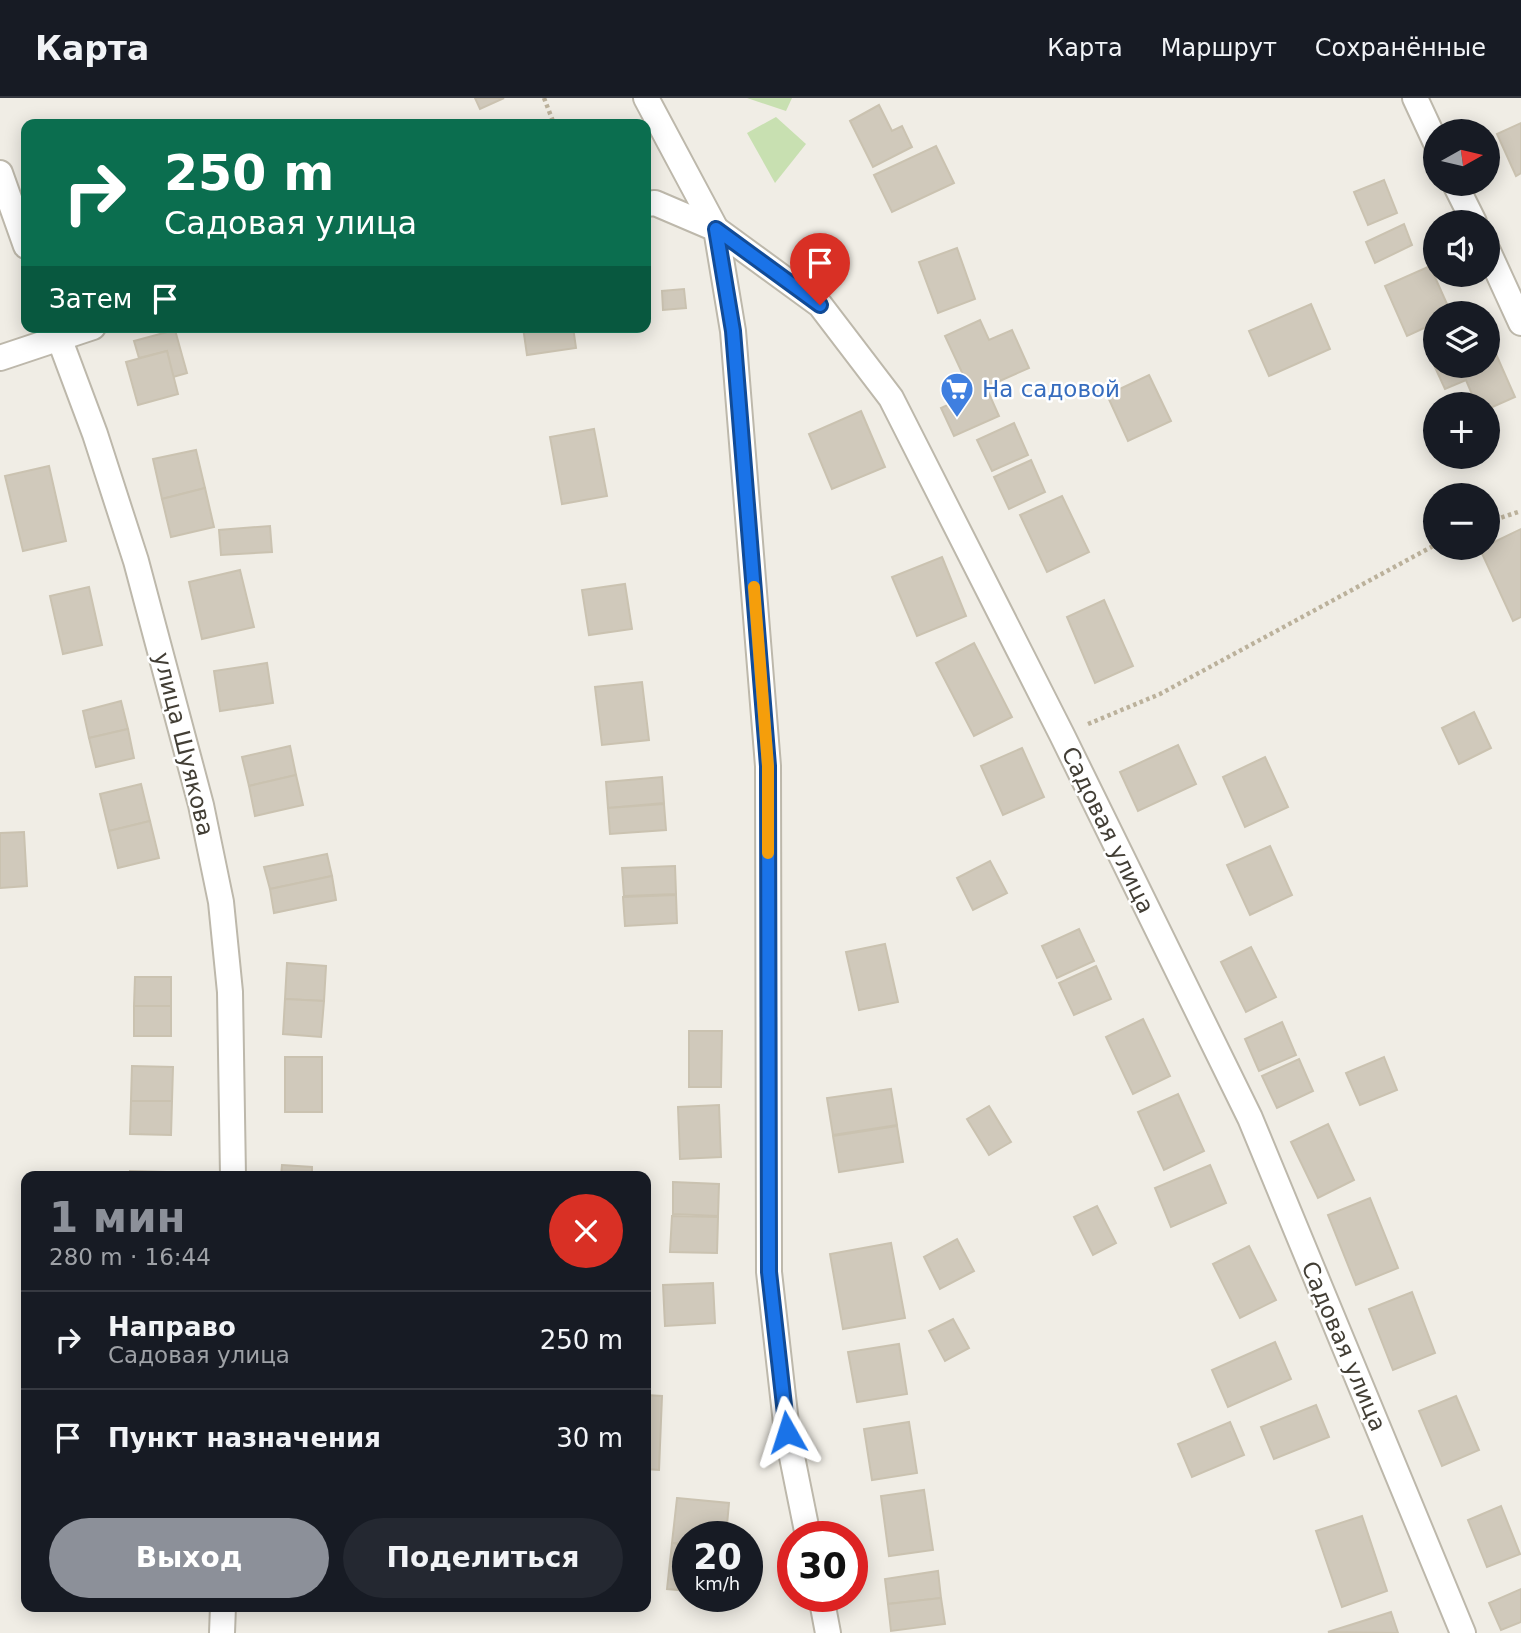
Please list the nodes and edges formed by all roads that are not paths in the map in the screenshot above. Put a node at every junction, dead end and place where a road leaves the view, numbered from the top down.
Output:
1 (646, 98) edge
2 (1415, 98) edge
3 (1425, 119) edge
4 (0, 173) edge
5 (651, 203) edge
6 (716, 229) junction
7 (21, 232) edge
8 (1500, 277) edge
9 (1521, 323) edge
10 (57, 333) edge
11 (0, 358) edge
12 (233, 1171) edge
13 (805, 1521) edge
14 (223, 1612) edge
15 (824, 1612) edge
16 (222, 1633) edge
17 (828, 1633) edge
18 (1463, 1633) edge

1 - 6 street, Садовая улица
2 - 3 street
4 - 7 street
5 - 6 street
6 - 13 street
6 - 18 street, Садовая улица
8 - 9 street
10 - 11 street
10 - 12 street, улица Шуякова
14 - 16 street
15 - 17 street

